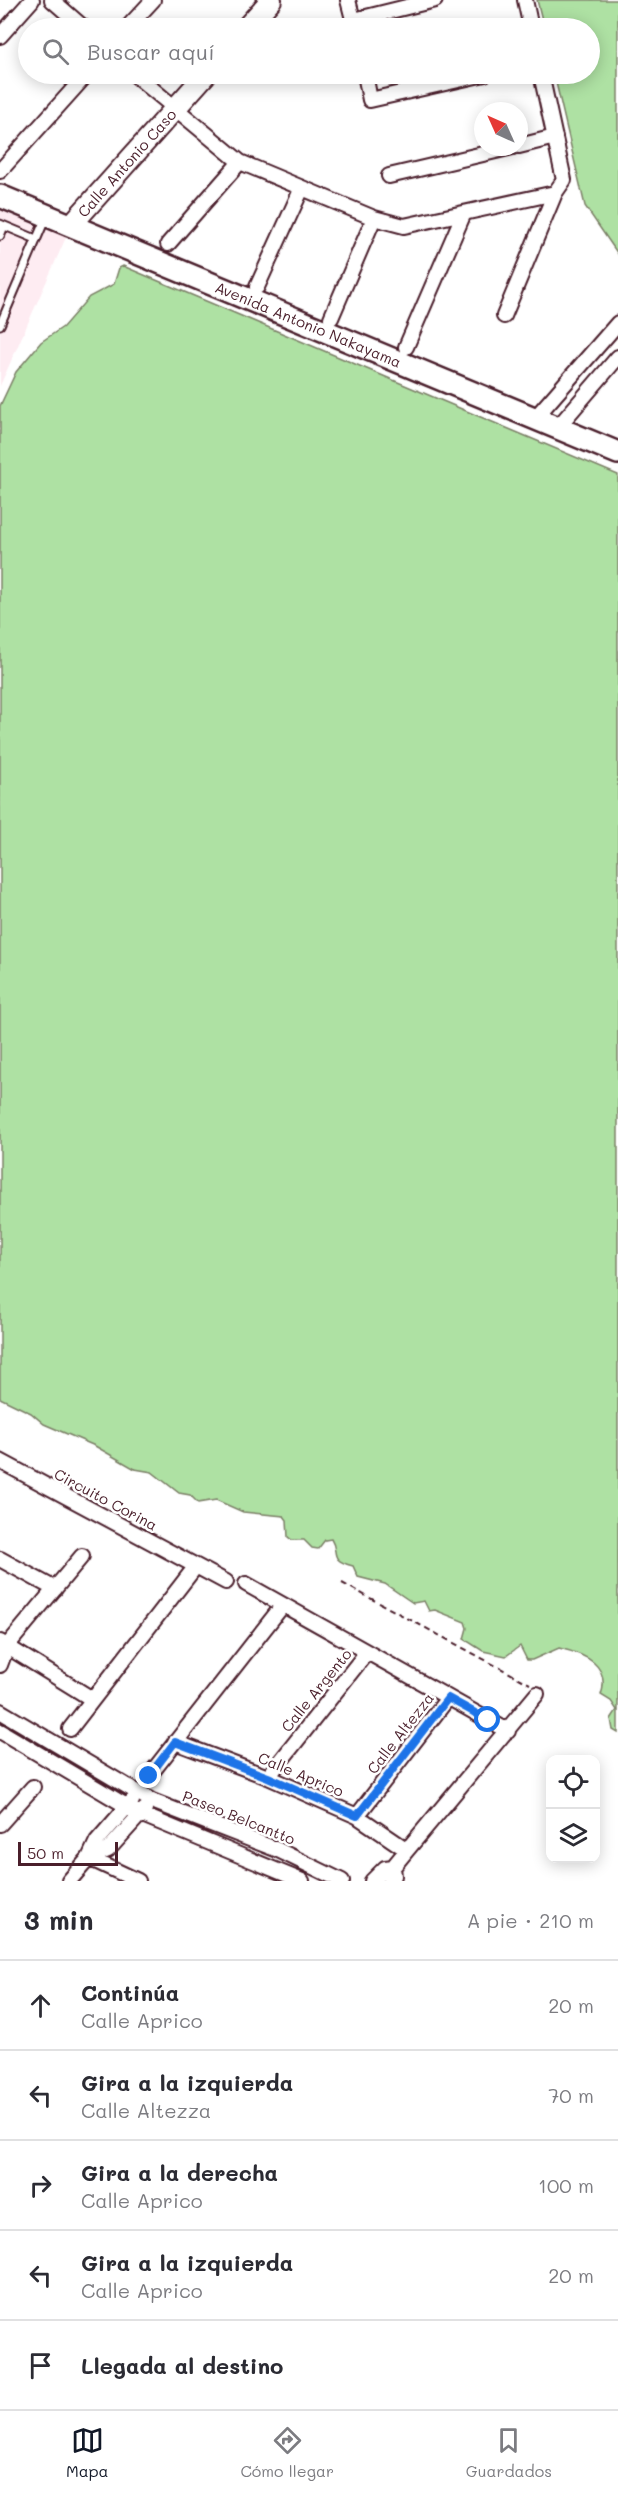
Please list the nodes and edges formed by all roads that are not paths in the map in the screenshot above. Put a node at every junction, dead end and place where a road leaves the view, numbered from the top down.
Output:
1 (32, 0) edge
2 (52, 0) edge
3 (153, 0) edge
4 (271, 0) edge
5 (348, 0) edge
6 (435, 0) edge
7 (525, 0) edge
8 (73, 18) edge
9 (136, 18) edge
10 (255, 18) edge
11 (353, 18) edge
12 (375, 18) edge
13 (529, 18) edge
14 (0, 36) edge
15 (78, 84) edge
16 (145, 84) edge
17 (197, 84) edge
18 (367, 84) edge
19 (441, 84) edge
20 (543, 84) edge
21 (174, 109) junction
22 (555, 137) junction
23 (528, 144) edge
24 (475, 156) edge
25 (240, 162) junction
26 (0, 171) edge
27 (389, 176) dead end
28 (302, 188) junction
29 (555, 193) junction
30 (0, 196) edge
31 (464, 213) junction
32 (47, 214) junction
33 (374, 218) junction
34 (72, 224) junction
35 (2, 225) edge
36 (0, 236) edge
37 (36, 238) junction
38 (168, 244) dead end
39 (257, 287) dead end
40 (504, 316) dead end
41 (331, 318) dead end
42 (618, 323) edge
43 (0, 326) edge
44 (406, 347) dead end
45 (618, 357) edge
46 (535, 418) junction
47 (558, 427) junction
48 (618, 453) edge
49 (0, 1461) edge
50 (82, 1556) dead end
51 (0, 1559) edge
52 (196, 1566) junction
53 (226, 1582) dead end
54 (246, 1584) dead end
55 (55, 1588) junction
56 (283, 1605) junction
57 (2, 1646) edge
58 (367, 1652) junction
59 (0, 1665) edge
60 (537, 1694) road end
61 (448, 1698) junction
62 (92, 1699) junction
63 (0, 1711) edge
64 (70, 1728) dead end
65 (0, 1731) edge
66 (507, 1731) junction
67 (175, 1742) junction
68 (149, 1776) dead end
69 (268, 1777) junction
70 (33, 1787) dead end
71 (139, 1793) junction
72 (152, 1800) junction
73 (126, 1807) junction
74 (140, 1814) junction
75 (357, 1816) junction
76 (0, 1824) edge
77 (407, 1850) junction
78 (89, 1858) junction
79 (393, 1867) junction
80 (69, 1881) edge
81 (138, 1881) edge
82 (302, 1881) edge
83 (342, 1881) edge
84 (372, 1881) edge
85 (390, 1881) edge

1 - 14 street
2 - 8 street
3 - 9 street
4 - 10 street
5 - 11 street
6 - 12 street
7 - 13 street
15 - 26 street
16 - 21 street
17 - 21 street, Calle Antonio Caso
18 - 19 street
20 - 22 street
21 - 25 street
21 - 34 street, Calle Antonio Caso
22 - 23 street
22 - 29 street
24 - 27 street
25 - 28 street
25 - 38 street
28 - 33 street
28 - 39 street
29 - 31 street
29 - 40 street
30 - 32 main road, Avenida Antonio Nakayama
31 - 33 street
31 - 44 street
32 - 34 main road, Avenida Antonio Nakayama
32 - 37 lane
33 - 41 street
34 - 46 main road, Avenida Antonio Nakayama
35 - 36 lane
35 - 37 lane
37 - 43 lane
42 - 46 street
45 - 47 street
46 - 47 main road, Avenida Antonio Nakayama
47 - 48 main road, Avenida Antonio Nakayama
49 - 52 street, Circuito Corina
50 - 55 street
51 - 55 street
52 - 53 street, Circuito Corina
52 - 62 street
54 - 56 street
55 - 57 street
56 - 58 street
56 - 67 street
57 - 59 street
57 - 62 street
58 - 61 street
58 - 69 street, Calle Argento
60 - 66 street
61 - 66 street
61 - 75 street, Calle Altezza
62 - 64 street
63 - 71 street, Paseo Belcantto
65 - 73 street
66 - 77 street
67 - 68 street
67 - 69 street, Calle Aprico
69 - 75 street, Calle Aprico
70 - 76 street
71 - 72 street, Paseo Belcantto
71 - 73 street
72 - 74 street
72 - 83 street, Paseo Belcantto
73 - 74 street
73 - 78 street
74 - 78 street
74 - 82 street
75 - 77 street, Calle Aprico
77 - 79 street
78 - 80 street
78 - 81 street
79 - 84 street
79 - 85 street

